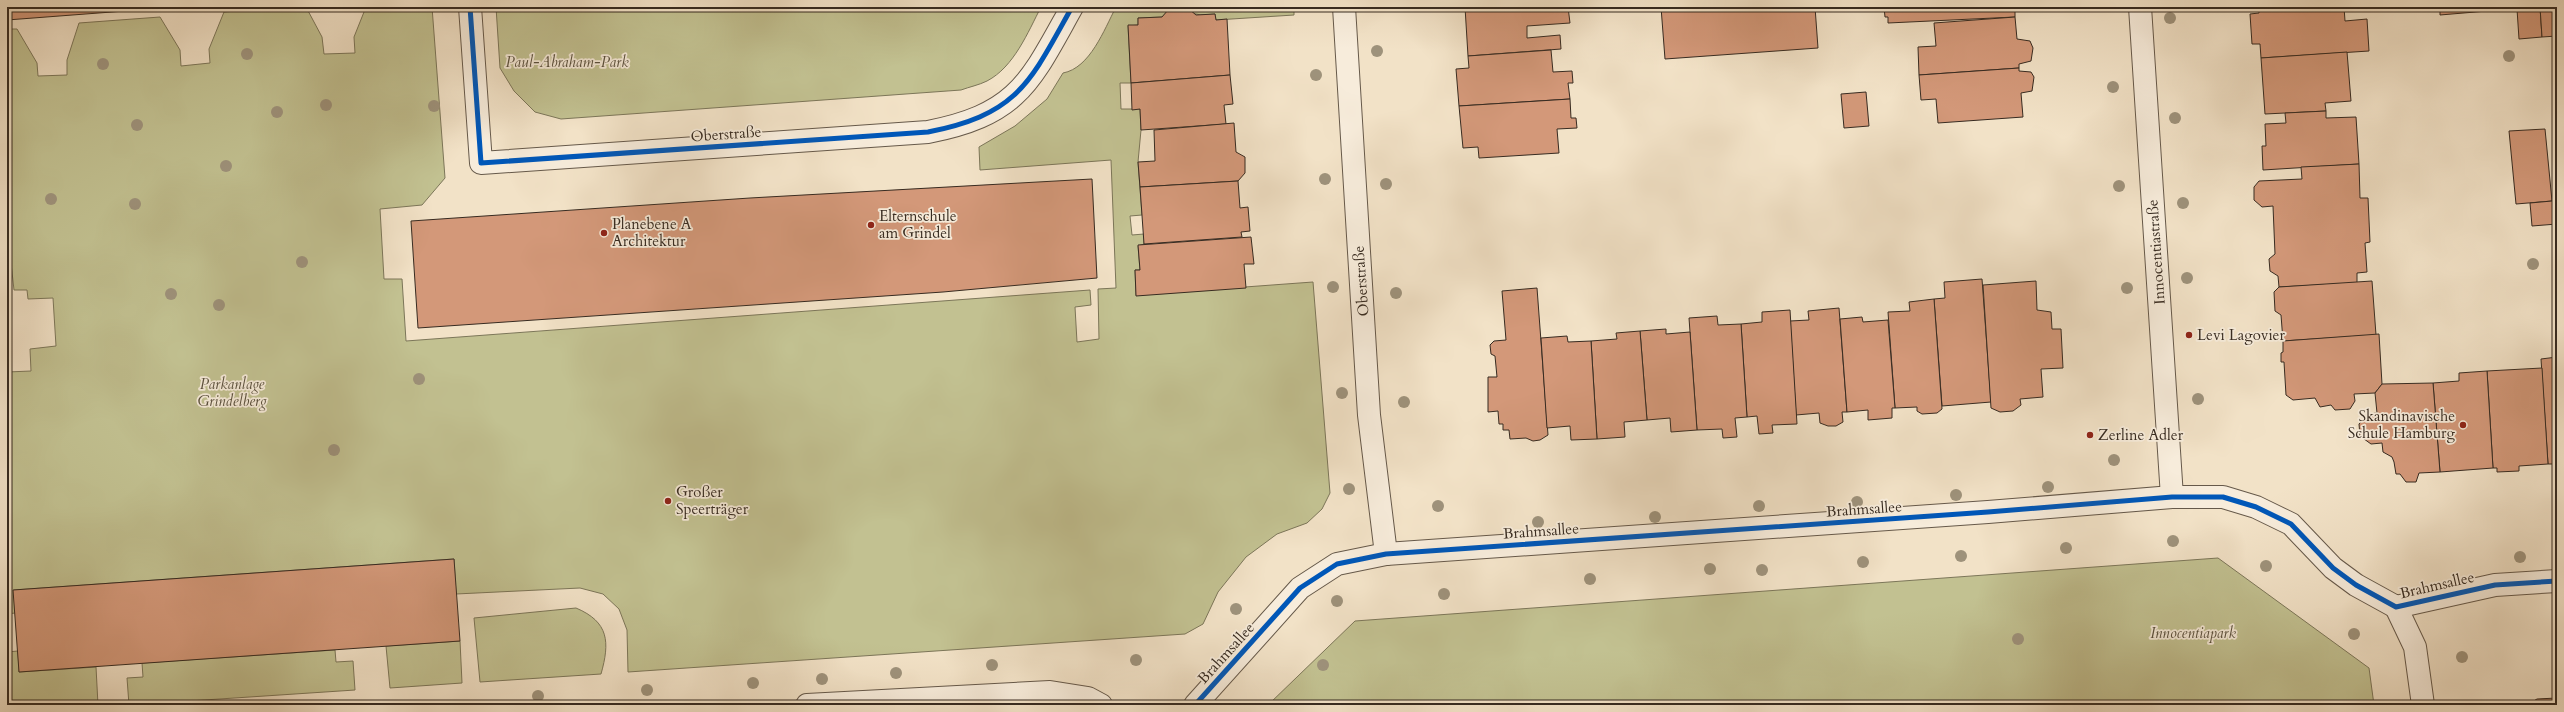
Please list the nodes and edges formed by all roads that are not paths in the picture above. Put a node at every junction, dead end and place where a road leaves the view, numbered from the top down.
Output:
1 (470, 7) edge
2 (1072, 7) edge
3 (1344, 7) edge
4 (2140, 7) edge
5 (2172, 497) junction
6 (1386, 554) junction
7 (2557, 580) edge
8 (2396, 607) junction
9 (807, 705) edge
10 (1101, 705) edge
11 (1194, 705) edge
12 (2423, 705) edge

1 - 2 street, Oberstraße
3 - 6 street, Oberstraße
4 - 5 street, Innocentiastraße
5 - 6 street, Brahmsallee
5 - 8 street, Brahmsallee
6 - 11 street, Brahmsallee
7 - 8 street, Brahmsallee
8 - 12 street
9 - 10 street

